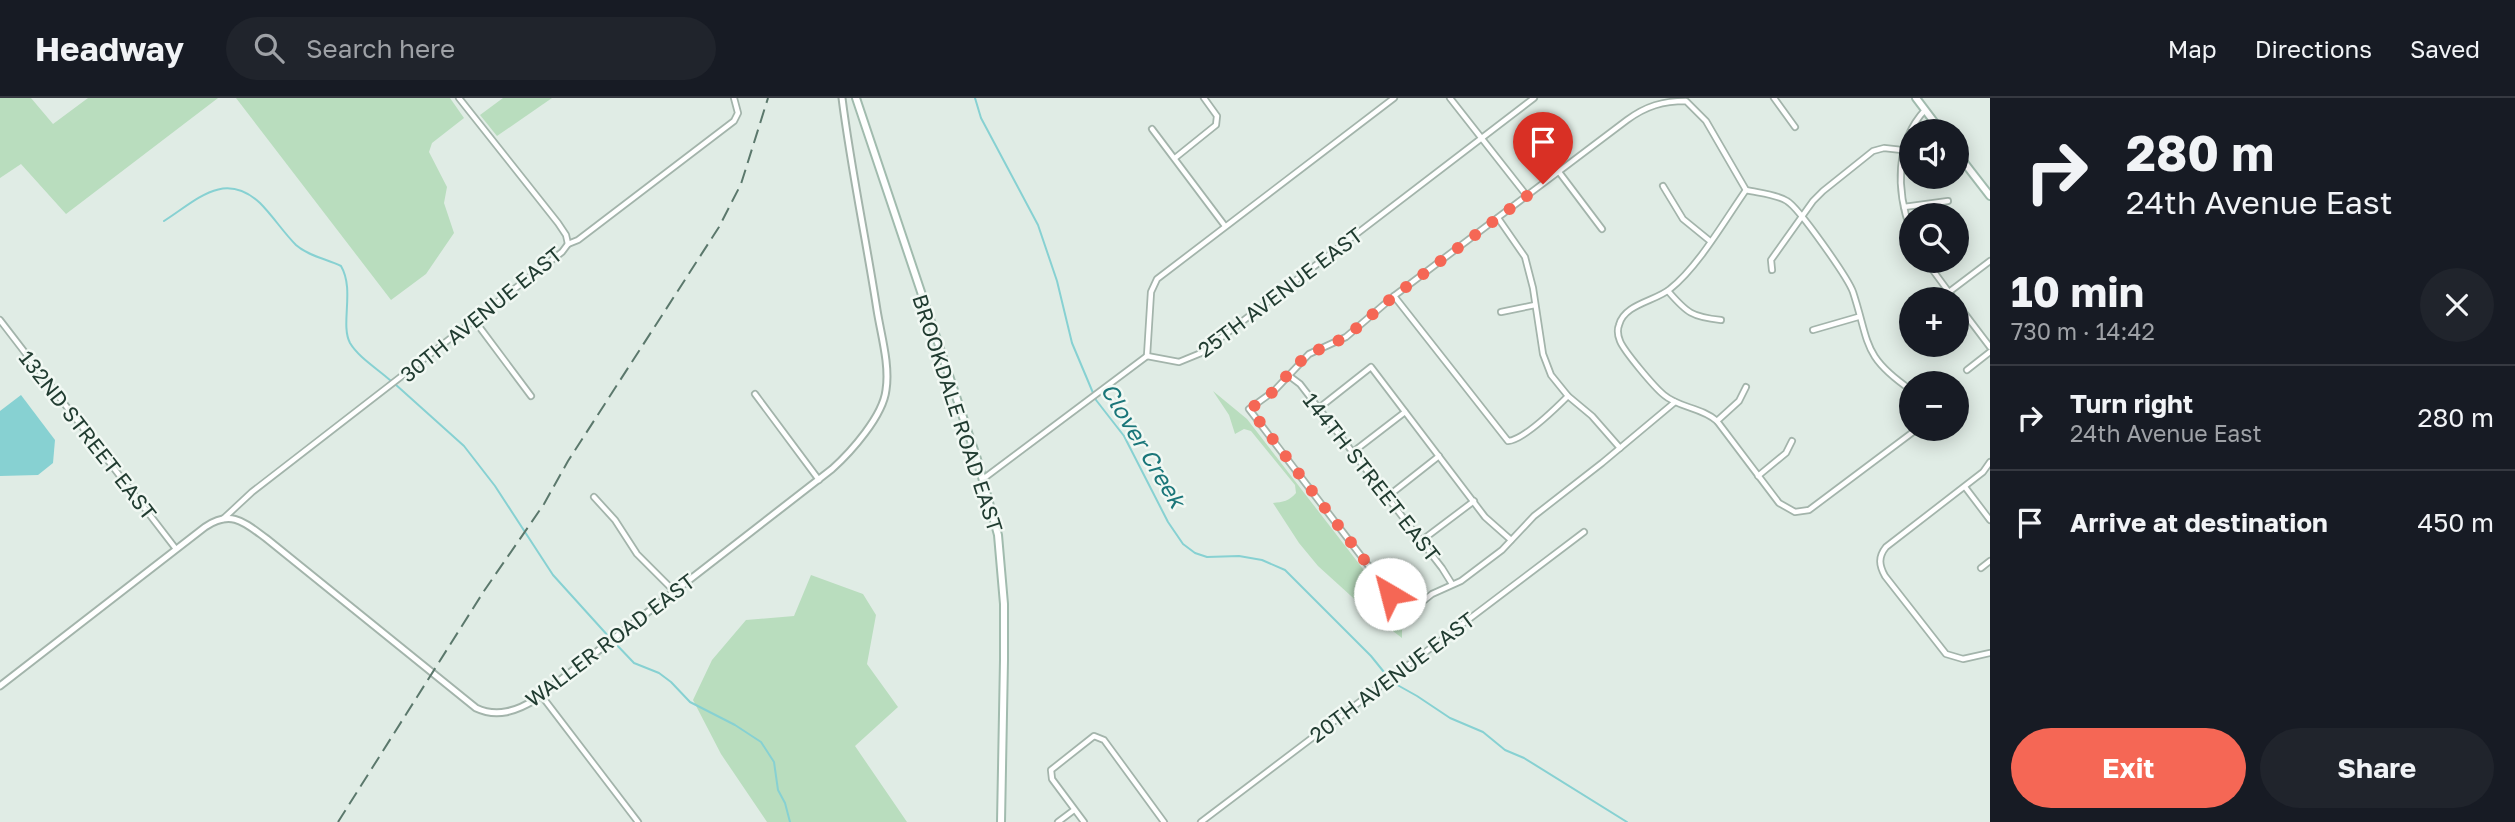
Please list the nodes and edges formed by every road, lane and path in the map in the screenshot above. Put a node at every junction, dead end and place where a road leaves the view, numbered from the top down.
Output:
1 (459, 98) edge
2 (734, 98) edge
3 (842, 98) edge
4 (856, 98) edge
5 (1204, 98) edge
6 (1394, 98) edge
7 (1450, 98) edge
8 (1534, 98) edge
9 (1774, 98) edge
10 (1916, 98) edge
11 (1687, 100) edge
12 (1925, 110) junction
13 (1917, 119) edge
14 (1932, 119) edge
15 (1795, 127) dead end
16 (1152, 129) dead end
17 (1482, 138) junction
18 (1899, 150) edge
19 (1175, 158) junction
20 (1969, 169) edge
21 (1559, 172) junction
22 (1663, 186) dead end
23 (1746, 190) junction
24 (1527, 196) junction
25 (1990, 196) edge
26 (1948, 201) dead end
27 (1933, 203) edge
28 (1802, 217) junction
29 (1498, 218) junction
30 (1225, 226) junction
31 (1602, 229) dead end
32 (1710, 241) junction
33 (568, 244) junction
34 (1990, 261) edge
35 (1772, 270) dead end
36 (1956, 287) edge
37 (1668, 291) junction
38 (1394, 296) junction
39 (1535, 305) junction
40 (1501, 312) dead end
41 (1858, 317) junction
42 (0, 320) edge
43 (1721, 320) dead end
44 (1969, 320) edge
45 (475, 321) junction
46 (1813, 330) dead end
47 (1990, 350) edge
48 (1147, 356) junction
49 (1967, 370) dead end
50 (1288, 375) junction
51 (1899, 381) edge
52 (1746, 387) dead end
53 (755, 394) dead end
54 (531, 396) dead end
55 (1568, 396) junction
56 (1675, 402) junction
57 (1319, 408) junction
58 (1405, 412) junction
59 (1717, 421) junction
60 (1792, 441) dead end
61 (1901, 441) edge
62 (1620, 448) junction
63 (1353, 452) junction
64 (1439, 456) junction
65 (1990, 462) edge
66 (1758, 476) junction
67 (818, 480) junction
68 (983, 480) junction
69 (1965, 486) junction
70 (594, 497) dead end
71 (1387, 497) junction
72 (1474, 501) junction
73 (223, 519) junction
74 (1990, 520) edge
75 (1584, 532) dead end
76 (1511, 540) junction
77 (1421, 541) junction
78 (176, 549) junction
79 (1990, 561) edge
80 (1981, 568) dead end
81 (1452, 584) junction
82 (674, 592) junction
83 (1990, 653) edge
84 (0, 686) edge
85 (541, 695) junction
86 (1075, 809) junction
87 (638, 822) edge
88 (1001, 822) edge
89 (1058, 822) edge
90 (1084, 822) edge
91 (1164, 822) edge
92 (1201, 822) edge

1 - 33 street
2 - 33 street, 30TH AVENUE EAST
3 - 67 street, WALLER ROAD EAST
4 - 68 main road, BROOKDALE ROAD EAST
5 - 19 street
6 - 30 street
7 - 17 street
8 - 17 street, 25TH AVENUE EAST
9 - 15 street
10 - 12 main road
11 - 21 street
11 - 23 street
12 - 13 street
12 - 14 main road
16 - 19 street
17 - 24 street
17 - 48 street, 25TH AVENUE EAST
18 - 28 street
19 - 30 street
20 - 25 main road
21 - 24 street
21 - 31 street
22 - 32 street
23 - 28 street
23 - 32 street
24 - 29 street
26 - 27 street
28 - 35 street
28 - 41 street
29 - 38 street
29 - 39 street
30 - 48 street
32 - 37 street
33 - 45 street, 30TH AVENUE EAST
34 - 36 street
37 - 43 street
37 - 56 street
38 - 50 street
38 - 55 street
39 - 40 street
39 - 55 street
41 - 46 street
41 - 51 street
42 - 78 street, 132ND STREET EAST
44 - 47 street
45 - 54 street
45 - 73 street, 30TH AVENUE EAST
47 - 49 street
48 - 68 street
50 - 57 street, 144TH STREET EAST
50 - 81 street
52 - 59 street
53 - 67 street
55 - 62 street
56 - 59 street
56 - 62 street
57 - 58 street
57 - 63 street, 144TH STREET EAST
58 - 63 street
58 - 64 street
59 - 66 street
60 - 66 street
61 - 66 street
62 - 76 street
63 - 71 street, 144TH STREET EAST
64 - 71 street
64 - 72 street
65 - 69 street
67 - 82 street, WALLER ROAD EAST
68 - 88 main road, BROOKDALE ROAD EAST
69 - 74 street
69 - 83 street
70 - 82 street
71 - 77 street, 144TH STREET EAST
72 - 76 street
72 - 77 street
73 - 78 street
73 - 85 street, WALLER ROAD EAST
75 - 92 street, 20TH AVENUE EAST
76 - 81 street
77 - 81 street, 144TH STREET EAST
78 - 84 street
79 - 80 street
82 - 85 street, WALLER ROAD EAST
85 - 87 street
86 - 89 street
86 - 90 street
86 - 91 street

